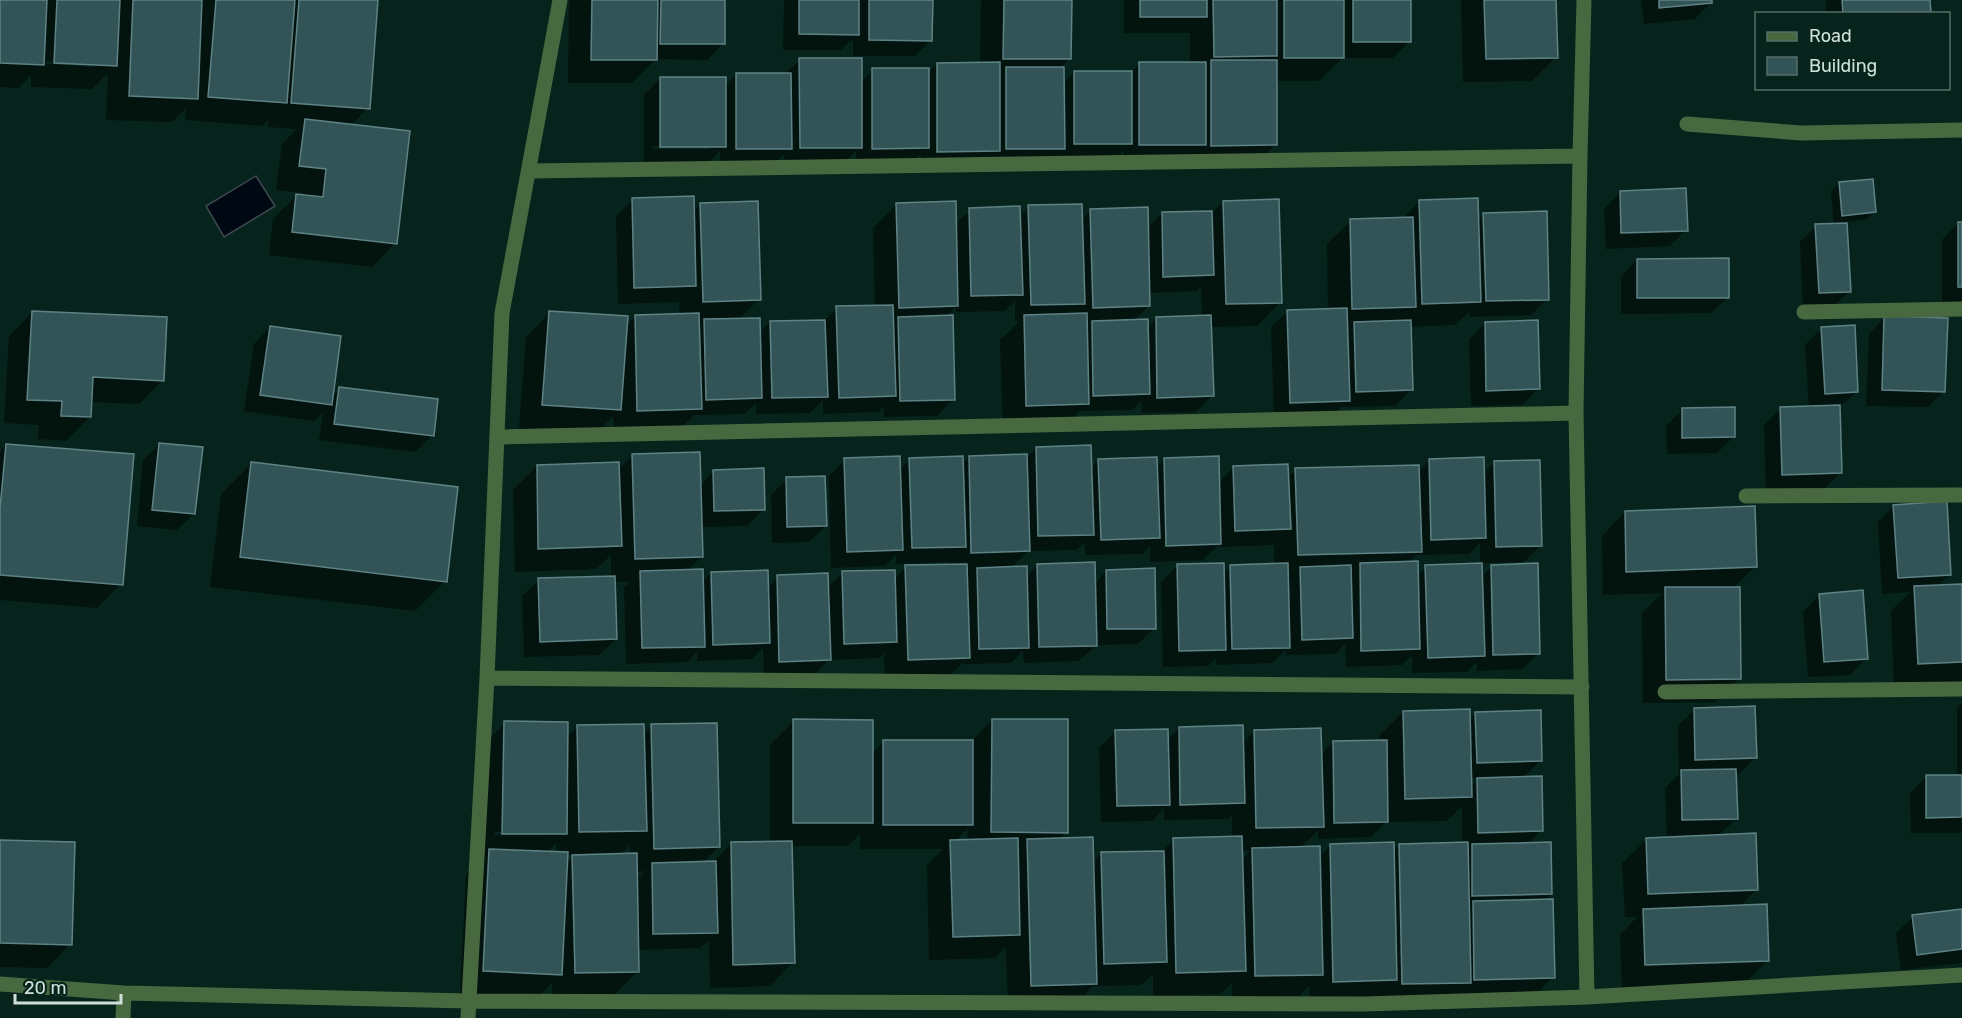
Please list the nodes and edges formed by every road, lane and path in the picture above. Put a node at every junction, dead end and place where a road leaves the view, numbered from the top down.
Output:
1 (561, 0) edge
2 (1584, 0) edge
3 (1687, 124) dead end
4 (1962, 130) edge
5 (1580, 156) junction
6 (529, 171) junction
7 (1962, 309) edge
8 (1804, 312) dead end
9 (1576, 413) junction
10 (497, 437) junction
11 (1746, 495) dead end
12 (1962, 495) edge
13 (487, 678) junction
14 (1582, 687) junction
15 (1962, 689) edge
16 (1665, 692) dead end
17 (1962, 975) edge
18 (0, 984) edge
19 (124, 993) junction
20 (1587, 997) junction
21 (468, 1001) junction
22 (1365, 1011) edge
23 (123, 1018) edge
24 (468, 1018) edge

1 - 6 street
2 - 5 street
3 - 4 street
5 - 6 street
5 - 9 street
6 - 10 street
7 - 8 street
9 - 10 street
9 - 14 street
10 - 13 street
11 - 12 street
13 - 14 street
13 - 21 street
14 - 20 street
15 - 16 street
17 - 20 street
18 - 19 street
19 - 21 street
19 - 23 street
20 - 22 street
21 - 22 street
21 - 24 street

